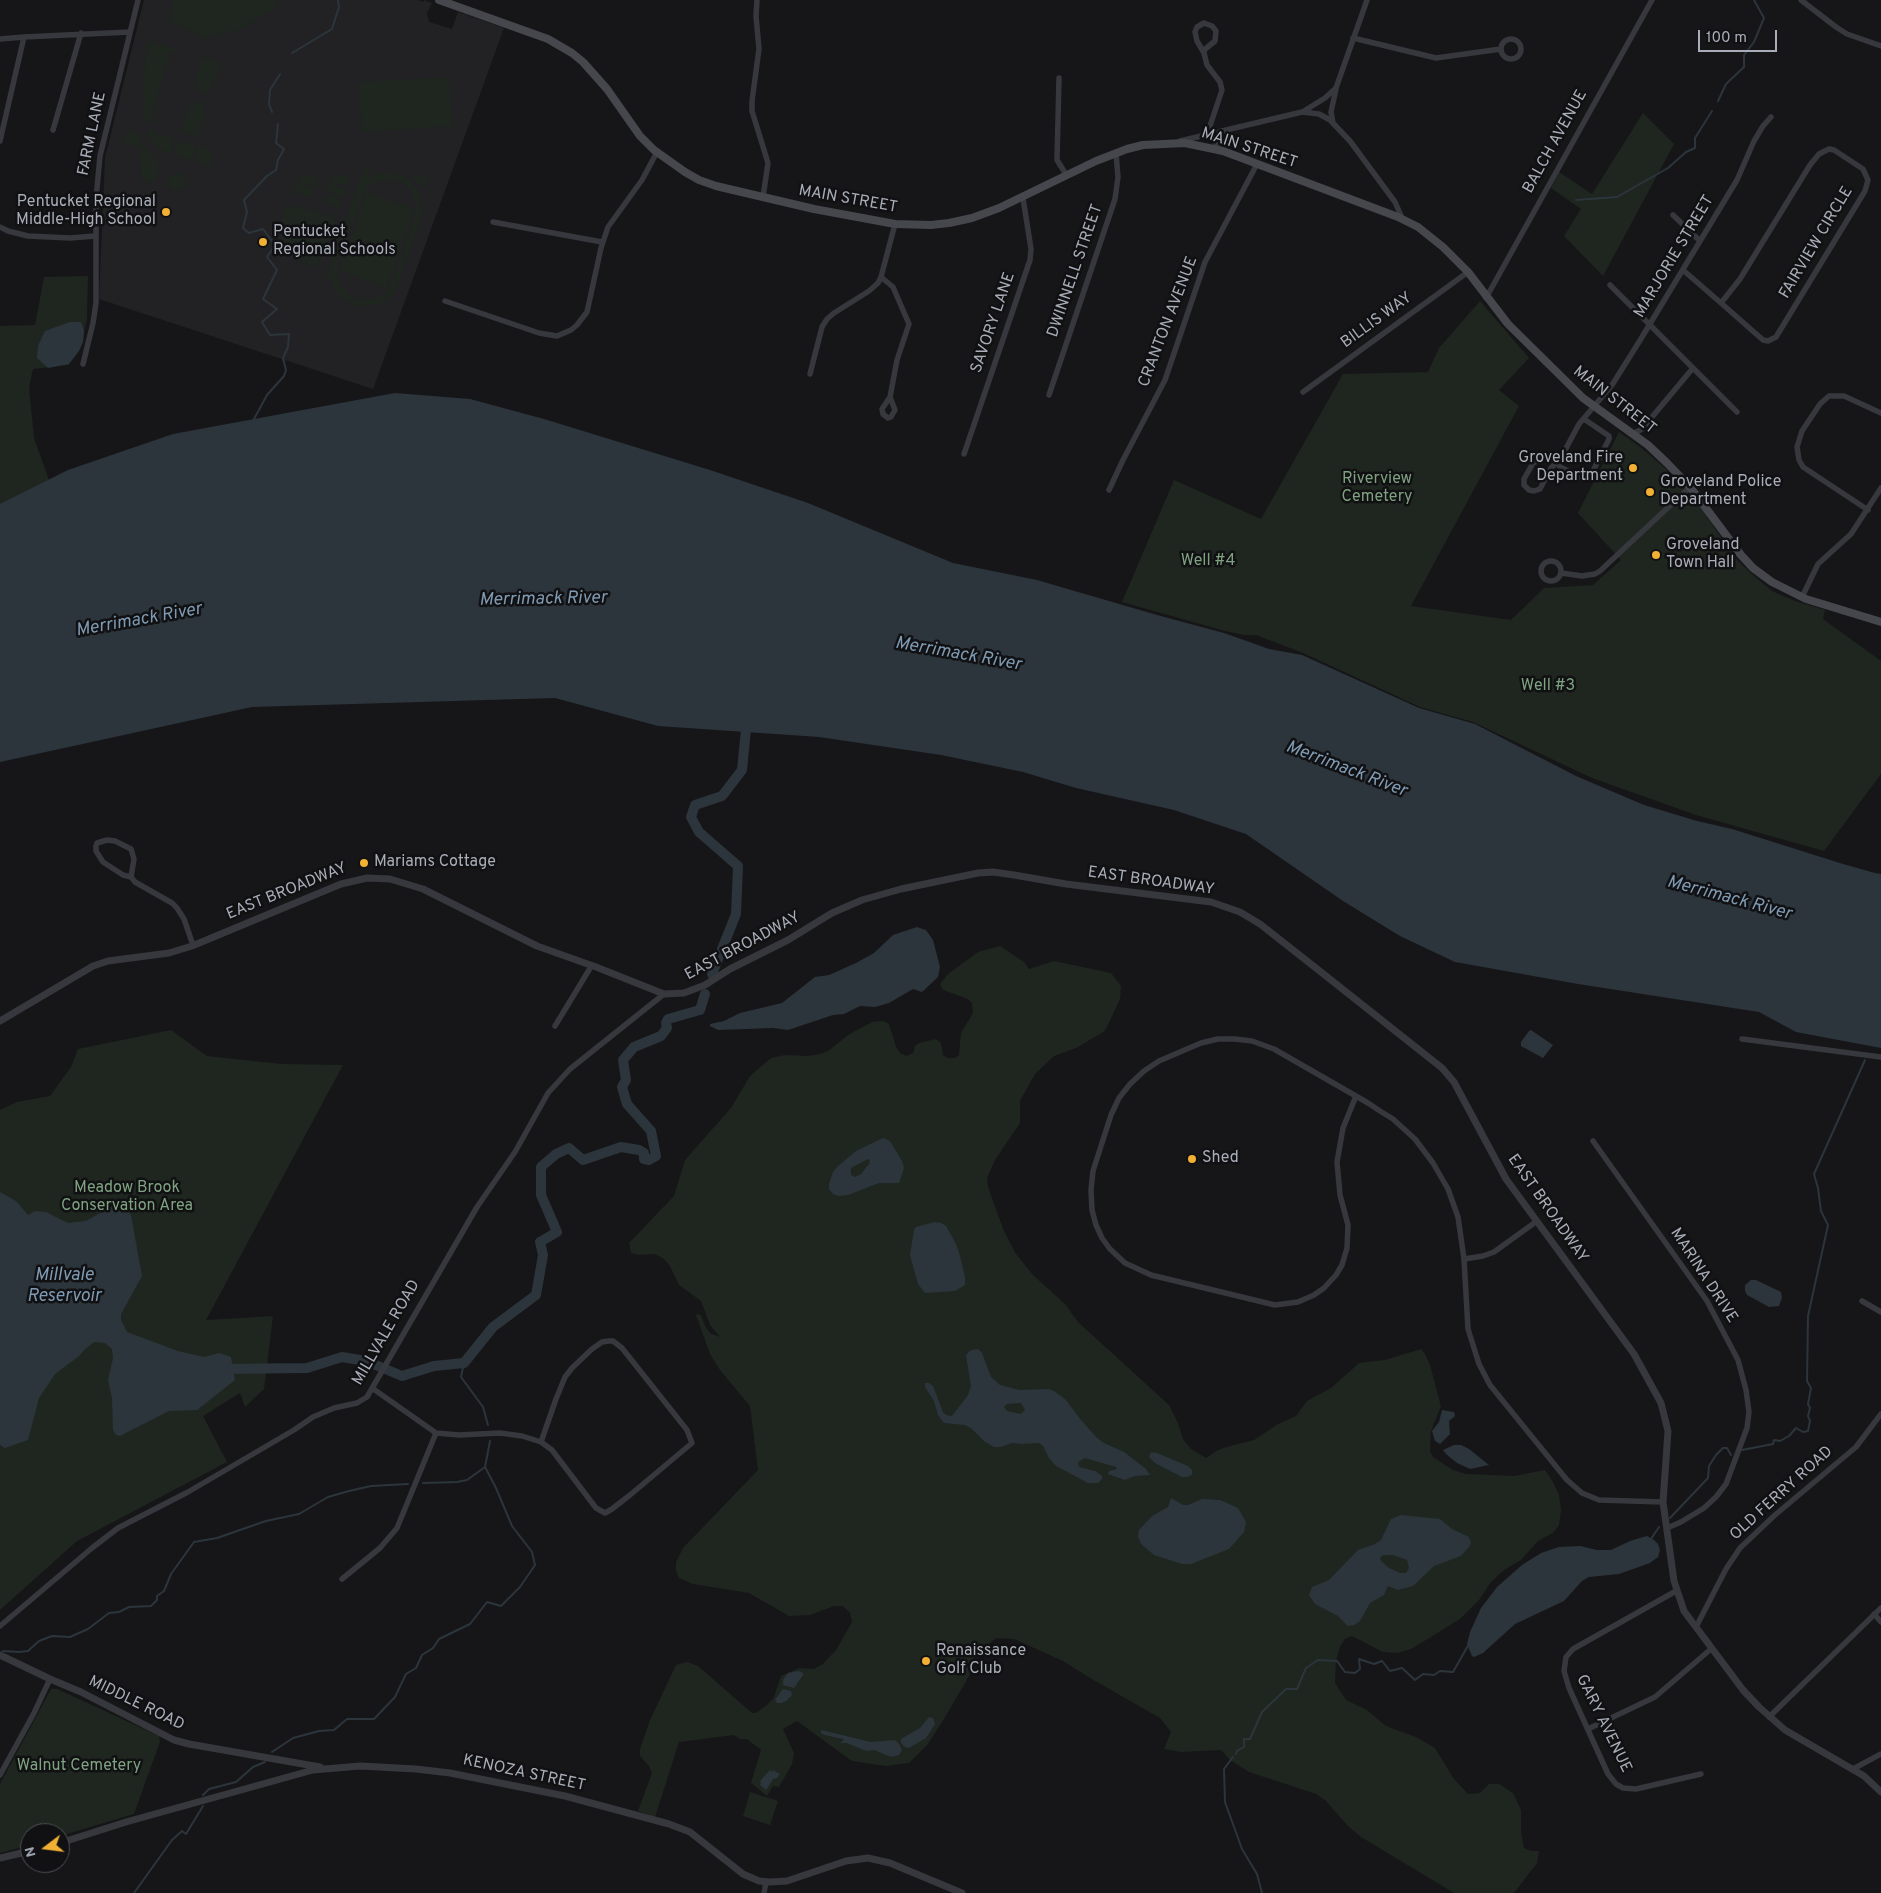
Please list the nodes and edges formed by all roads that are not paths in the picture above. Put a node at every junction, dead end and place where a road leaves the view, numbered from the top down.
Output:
1 (138, 0) edge
2 (439, 0) edge
3 (757, 0) edge
4 (1367, 0) edge
5 (1652, 0) edge
6 (1801, 0) edge
7 (130, 32) junction
8 (81, 33) junction
9 (24, 37) junction
10 (1353, 38) junction
11 (0, 39) edge
12 (1881, 46) edge
13 (1501, 49) dead end
14 (1204, 53) junction
15 (1059, 78) dead end
16 (1336, 88) junction
17 (1300, 112) junction
18 (1771, 117) dead end
19 (1333, 123) junction
20 (53, 130) dead end
21 (1216, 133) junction
22 (1204, 136) junction
23 (0, 141) edge
24 (1170, 143) junction
25 (1219, 150) junction
26 (657, 152) junction
27 (1116, 153) junction
28 (1257, 164) junction
29 (1067, 176) junction
30 (763, 198) junction
31 (1023, 198) junction
32 (1673, 215) dead end
33 (1402, 218) junction
34 (493, 222) dead end
35 (895, 224) junction
36 (0, 226) edge
37 (96, 236) junction
38 (1700, 241) junction
39 (602, 242) junction
40 (1683, 270) junction
41 (1468, 272) junction
42 (881, 277) junction
43 (1610, 285) dead end
44 (1486, 298) junction
45 (445, 301) dead end
46 (1721, 303) junction
47 (1650, 324) junction
48 (83, 364) dead end
49 (1693, 368) junction
50 (810, 374) dead end
51 (1303, 392) dead end
52 (1049, 395) dead end
53 (890, 396) dead end
54 (1594, 407) junction
55 (1737, 412) dead end
56 (1881, 413) edge
57 (1584, 418) junction
58 (1633, 434) junction
59 (964, 454) dead end
60 (1557, 462) junction
61 (1690, 487) junction
62 (1881, 488) edge
63 (1109, 490) dead end
64 (1868, 510) junction
65 (1561, 573) dead end
66 (1802, 597) junction
67 (1881, 622) edge
68 (131, 877) junction
69 (193, 945) junction
70 (592, 965) junction
71 (664, 994) junction
72 (0, 1021) edge
73 (555, 1026) dead end
74 (1742, 1039) dead end
75 (1881, 1057) edge
76 (1356, 1096) junction
77 (1592, 1141) dead end
78 (1537, 1221) junction
79 (1464, 1259) junction
80 (1862, 1301) dead end
81 (1881, 1312) edge
82 (372, 1388) junction
83 (1881, 1414) edge
84 (436, 1433) junction
85 (541, 1442) junction
86 (1664, 1502) junction
87 (1667, 1528) junction
88 (342, 1579) dead end
89 (1676, 1591) junction
90 (1881, 1608) edge
91 (1874, 1614) junction
92 (1881, 1622) edge
93 (0, 1626) edge
94 (1696, 1627) junction
95 (1712, 1648) junction
96 (0, 1655) edge
97 (50, 1680) junction
98 (1769, 1717) junction
99 (1588, 1729) junction
100 (1881, 1754) edge
101 (325, 1768) junction
102 (1853, 1769) junction
103 (1701, 1774) dead end
104 (0, 1775) edge
105 (1881, 1792) edge
106 (70, 1840) edge
107 (20, 1853) edge
108 (0, 1858) edge
109 (766, 1882) junction
110 (764, 1893) edge
111 (962, 1893) edge

1 - 7 street, FARM LANE
2 - 26 main road, MAIN STREET
3 - 30 street
4 - 10 street
5 - 44 street, BALCH AVENUE
6 - 12 street
7 - 8 street
7 - 37 street, FARM LANE
8 - 9 street
8 - 20 street
9 - 11 street
9 - 23 street
10 - 13 street
10 - 16 street
14 - 14 street
14 - 22 street
15 - 29 street
16 - 17 street
16 - 19 street
17 - 19 street
17 - 21 street
18 - 38 street, MARJORIE STREET
19 - 33 street
21 - 22 street
21 - 25 street
22 - 24 street
24 - 25 main road, MAIN STREET
24 - 27 main road, MAIN STREET
25 - 28 main road, MAIN STREET
26 - 30 main road, MAIN STREET
26 - 39 street
27 - 29 main road, MAIN STREET
27 - 52 street, DWINNELL STREET
28 - 33 main road, MAIN STREET
28 - 63 street, CRANTON AVENUE
29 - 31 main road, MAIN STREET
30 - 35 main road, MAIN STREET
31 - 35 main road, MAIN STREET
31 - 59 street, SAVORY LANE
32 - 38 street
33 - 41 main road, MAIN STREET
34 - 39 street
35 - 42 street
36 - 37 street
37 - 48 street, FARM LANE
38 - 40 street, MARJORIE STREET
39 - 45 street
40 - 46 street, FAIRVIEW CIRCLE
40 - 47 street, MARJORIE STREET
41 - 44 main road, MAIN STREET
41 - 51 street, BILLIS WAY
42 - 50 street
42 - 53 street
43 - 47 street
44 - 54 main road, MAIN STREET
46 - 46 street, FAIRVIEW CIRCLE
47 - 49 street
47 - 54 street, MARJORIE STREET
49 - 55 street
49 - 58 street
54 - 57 street, MARJORIE STREET
54 - 58 main road, MAIN STREET
56 - 64 street
57 - 60 street, MARJORIE STREET
57 - 60 street
58 - 61 main road, MAIN STREET
60 - 60 street, MARJORIE STREET
61 - 65 street
61 - 66 main road, MAIN STREET
62 - 64 street
64 - 66 street
66 - 67 main road, MAIN STREET
68 - 68 street
68 - 69 street
69 - 70 street, EAST BROADWAY
69 - 72 street, EAST BROADWAY
70 - 71 street, EAST BROADWAY
70 - 73 street
71 - 78 street, EAST BROADWAY
71 - 82 street, MILLVALE ROAD
74 - 75 street
76 - 76 street
76 - 79 street
77 - 87 street, MARINA DRIVE
78 - 79 street
78 - 86 street, EAST BROADWAY
79 - 86 street
80 - 81 street
82 - 84 street
82 - 93 street, MILLVALE ROAD
83 - 94 street, OLD FERRY ROAD
84 - 85 street
84 - 88 street
85 - 85 street
86 - 87 street, EAST BROADWAY
87 - 89 street, EAST BROADWAY
89 - 94 street, EAST BROADWAY
89 - 99 street, GARY AVENUE
90 - 91 street
91 - 92 street
91 - 98 street
94 - 95 street, EAST BROADWAY
95 - 98 street, EAST BROADWAY
95 - 99 street
96 - 97 street, MIDDLE ROAD
97 - 101 street, MIDDLE ROAD
97 - 104 street
98 - 102 street, EAST BROADWAY
99 - 103 street, GARY AVENUE
100 - 102 street
101 - 106 street, KENOZA STREET
101 - 109 street, KENOZA STREET
102 - 105 street, EAST BROADWAY
107 - 108 street
109 - 110 street
109 - 111 street, KENOZA STREET

